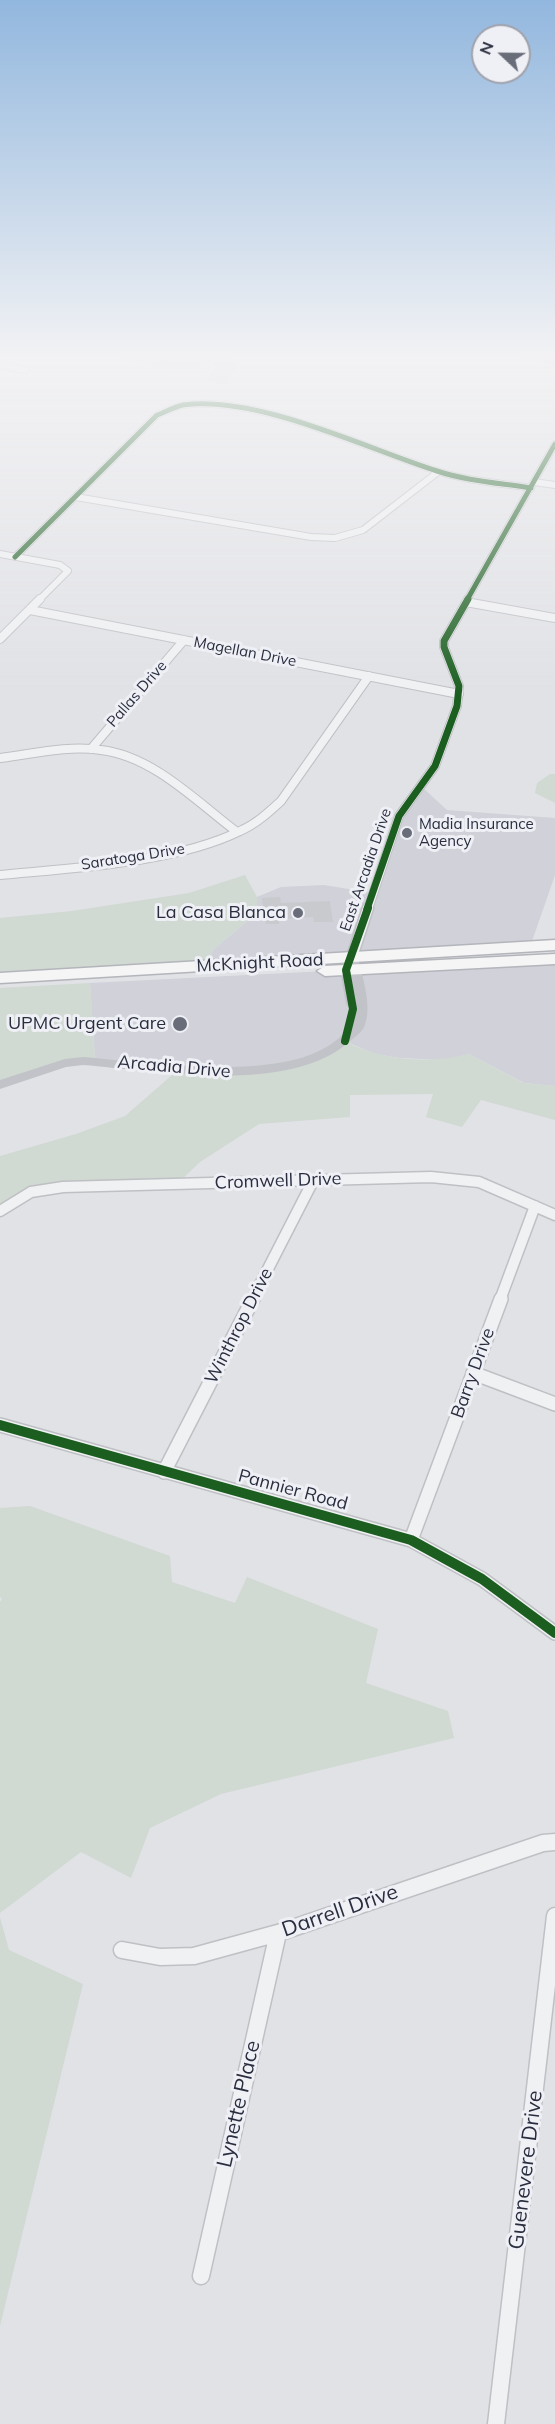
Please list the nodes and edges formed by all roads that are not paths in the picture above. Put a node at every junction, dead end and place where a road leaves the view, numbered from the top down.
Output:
1 (104, 469) edge
2 (430, 469) edge
3 (541, 469) edge
4 (438, 472) junction
5 (532, 485) junction
6 (555, 485) edge
7 (76, 497) junction
8 (0, 554) edge
9 (15, 557) junction
10 (466, 602) junction
11 (30, 610) junction
12 (555, 618) edge
13 (0, 639) edge
14 (184, 640) junction
15 (369, 676) junction
16 (459, 694) junction
17 (91, 749) junction
18 (0, 758) edge
19 (237, 832) junction
20 (0, 875) edge
21 (555, 945) edge
22 (555, 959) edge
23 (351, 966) junction
24 (0, 978) edge
25 (0, 987) edge
26 (0, 1084) edge
27 (313, 1180) junction
28 (535, 1206) junction
29 (0, 1211) edge
30 (555, 1215) edge
31 (473, 1373) junction
32 (555, 1404) edge
33 (0, 1425) edge
34 (164, 1472) junction
35 (411, 1540) junction
36 (555, 1633) edge
37 (555, 1842) edge
38 (555, 1916) edge
39 (278, 1933) junction
40 (122, 1950) dead end
41 (552, 1969) edge
42 (201, 2276) dead end
43 (496, 2424) edge

1 - 7 street
2 - 4 street
3 - 5 street, East Arcadia Drive
4 - 5 street
4 - 7 street
5 - 6 street
5 - 10 street, East Arcadia Drive
7 - 9 street
8 - 9 street
9 - 11 street
10 - 12 street
10 - 16 street, East Arcadia Drive
11 - 13 street
11 - 14 street, Magellan Drive
14 - 15 street, Magellan Drive
14 - 17 street, Pallas Drive
15 - 16 street, Magellan Drive
15 - 19 street, Saratoga Drive
16 - 23 street, East Arcadia Drive
17 - 18 street
17 - 19 street
19 - 20 street, Saratoga Drive
21 - 23 highway, McKnight Road
22 - 23 highway, McKnight Road
23 - 24 highway, McKnight Road
23 - 25 highway, McKnight Road
23 - 26 street, Arcadia Drive
27 - 28 street, Cromwell Drive
27 - 29 street, Cromwell Drive
27 - 34 street, Winthrop Drive
28 - 30 street, Cromwell Drive
28 - 31 street, Barry Drive
31 - 32 street
31 - 35 street, Barry Drive
33 - 34 street, Pannier Road
34 - 35 street, Pannier Road
35 - 36 street, Pannier Road
37 - 39 street, Darrell Drive
38 - 41 street, Guenevere Drive
39 - 40 street, Darrell Drive
39 - 42 street, Lynette Place
41 - 43 street, Guenevere Drive

